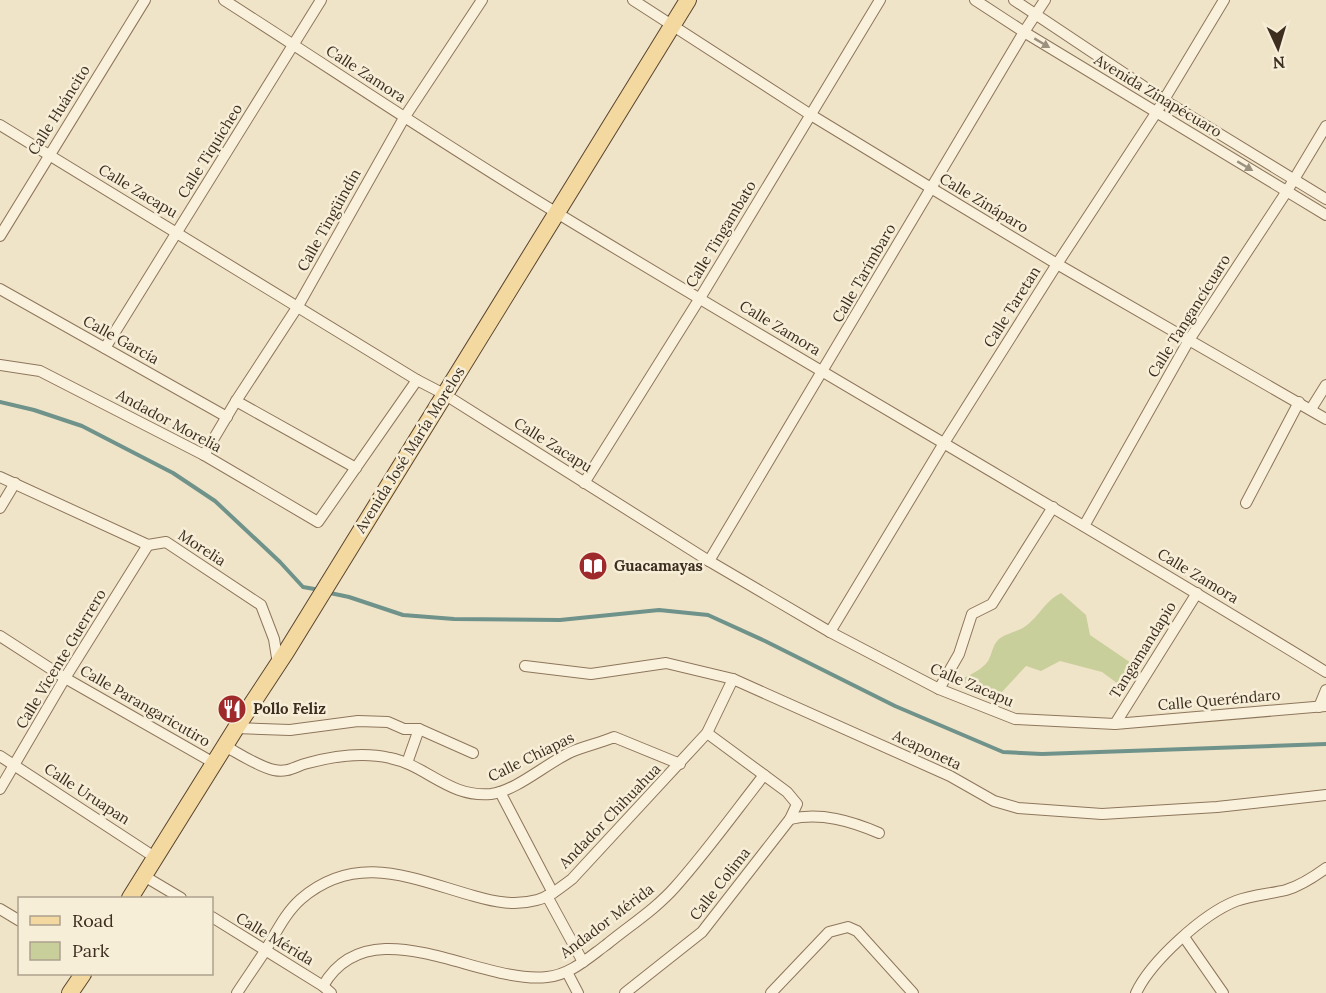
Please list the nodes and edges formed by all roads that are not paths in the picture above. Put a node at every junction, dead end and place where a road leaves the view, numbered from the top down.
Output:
1 (145, 0) edge
2 (224, 0) edge
3 (321, 0) edge
4 (482, 0) edge
5 (633, 0) edge
6 (688, 0) edge
7 (880, 0) edge
8 (975, 0) edge
9 (1014, 0) edge
10 (1045, 0) edge
11 (1224, 0) edge
12 (1036, 13) junction
13 (672, 26) junction
14 (1024, 33) junction
15 (294, 45) junction
16 (1164, 100) junction
17 (1156, 112) junction
18 (811, 115) junction
19 (404, 117) junction
20 (0, 125) edge
21 (1326, 126) edge
22 (50, 155) junction
23 (1294, 179) junction
24 (931, 188) junction
25 (1287, 191) junction
26 (1326, 199) edge
27 (556, 213) junction
28 (1326, 215) edge
29 (176, 232) junction
30 (0, 236) edge
31 (1057, 264) junction
32 (0, 289) edge
33 (700, 298) junction
34 (298, 306) junction
35 (1189, 340) junction
36 (105, 348) junction
37 (0, 365) edge
38 (823, 371) junction
39 (417, 380) junction
40 (1326, 385) edge
41 (444, 394) junction
42 (236, 401) junction
43 (1299, 402) junction
44 (1311, 409) junction
45 (227, 417) junction
46 (1326, 419) edge
47 (944, 443) junction
48 (204, 455) junction
49 (356, 468) junction
50 (0, 477) edge
51 (15, 483) junction
52 (584, 483) junction
53 (1246, 502) dead end
54 (1053, 507) junction
55 (0, 508) edge
56 (1084, 526) junction
57 (148, 545) junction
58 (709, 561) junction
59 (1197, 593) junction
60 (830, 632) junction
61 (0, 636) edge
62 (282, 658) junction
63 (525, 666) dead end
64 (1326, 672) edge
65 (65, 678) junction
66 (733, 679) junction
67 (939, 689) junction
68 (1326, 690) edge
69 (1322, 706) edge
70 (1115, 723) junction
71 (236, 728) junction
72 (419, 729) junction
73 (707, 733) junction
74 (225, 746) junction
75 (473, 753) dead end
76 (0, 756) edge
77 (214, 763) junction
78 (406, 763) junction
79 (680, 764) junction
80 (15, 765) junction
81 (764, 775) junction
82 (0, 789) edge
83 (500, 792) junction
84 (1326, 795) edge
85 (790, 819) junction
86 (879, 833) dead end
87 (156, 858) junction
88 (1326, 868) edge
89 (144, 876) junction
90 (550, 894) junction
91 (131, 897) edge
92 (179, 897) edge
93 (0, 909) edge
94 (213, 919) edge
95 (18, 920) edge
96 (1184, 937) junction
97 (265, 951) junction
98 (583, 962) junction
99 (567, 972) junction
100 (82, 975) edge
101 (327, 989) edge
102 (70, 993) edge
103 (237, 993) edge
104 (578, 993) edge
105 (625, 993) edge
106 (771, 993) edge
107 (913, 993) edge
108 (1136, 993) edge
109 (1223, 993) edge

1 - 22 street, Calle Huáncito
2 - 15 street, Calle Zamora
3 - 15 street, Calle Tiquicheo
4 - 19 street, Calle Tingüindín
5 - 13 street, Calle Zináparo
6 - 13 main road, Avenida José María Morelos
7 - 18 street, Calle Tingambato
8 - 14 street, Avenida Zinapécuaro
9 - 12 street, Avenida Zinapécuaro
10 - 12 street, Calle Tarímbaro
11 - 16 street, Calle Taretan
12 - 14 street, Calle Tarímbaro
12 - 16 street, Avenida Zinapécuaro
13 - 18 street, Calle Zináparo
13 - 27 main road, Avenida José María Morelos
14 -> 17 street, Avenida Zinapécuaro
14 - 24 street, Calle Tarímbaro
15 - 19 street, Calle Zamora
15 - 29 street, Calle Tiquicheo
16 - 17 street, Calle Taretan
16 - 23 street, Avenida Zinapécuaro
17 -> 25 street, Avenida Zinapécuaro
17 - 31 street, Calle Taretan
18 - 24 street, Calle Zináparo
18 - 33 street, Calle Tingambato
19 - 27 street, Calle Zamora
19 - 34 street, Calle Tingüindín
20 - 22 street, Calle Zacapu
21 - 23 street, Calle Tangancícuaro
22 - 29 street, Calle Zacapu
22 - 30 street, Calle Huáncito
23 - 25 street, Calle Tangancícuaro
23 - 26 street, Avenida Zinapécuaro
24 - 31 street, Calle Zináparo
24 - 38 street, Calle Tarímbaro
25 - 28 street, Avenida Zinapécuaro
25 - 35 street, Calle Tangancícuaro
27 - 33 street, Calle Zamora
27 - 41 main road, Avenida José María Morelos
29 - 34 street, Calle Zacapu
29 - 36 street, Calle Tiquicheo
31 - 35 street, Calle Zináparo
31 - 47 street, Calle Taretan
32 - 36 street, Calle García
33 - 38 street, Calle Zamora
33 - 52 street, Calle Tingambato
34 - 39 street, Calle Zacapu
34 - 42 street, Calle Tingüindín
35 - 43 street, Calle Zináparo
35 - 56 street, Calle Tangancícuaro
36 - 45 street, Calle García
37 - 48 street, Andador Morelia
38 - 47 street, Calle Zamora
38 - 58 street, Calle Tarímbaro
39 - 41 street, Calle Zacapu
39 - 49 street
40 - 44 street
41 - 52 street, Calle Zacapu
41 - 62 main road, Avenida José María Morelos
42 - 45 street, Calle Tingüindín
42 - 49 street
43 - 44 street, Calle Zináparo
43 - 53 street
44 - 46 street, Calle Zináparo
45 - 48 street, Calle Tingüindín
47 - 54 street, Calle Zamora
47 - 60 street, Calle Taretan
48 - 49 street, Andador Morelia
50 - 51 street, Morelia
51 - 55 street
51 - 57 street, Morelia
52 - 58 street, Calle Zacapu
54 - 56 street, Calle Zamora
54 - 67 street
56 - 59 street, Calle Zamora
57 - 62 street, Morelia
57 - 65 street, Calle Vicente Guerrero
58 - 60 street, Calle Zacapu
59 - 64 street, Calle Zamora
59 - 70 street, Tangamandapio
60 - 67 street, Calle Zacapu
61 - 65 street, Calle Parangaricutiro
62 - 71 main road, Avenida José María Morelos
63 - 66 street, Acaponeta
65 - 77 street, Calle Parangaricutiro
65 - 80 street, Calle Vicente Guerrero
66 - 73 street, Andador Chihuahua
66 - 84 street, Acaponeta
67 - 70 street, Calle Zacapu
68 - 69 street
69 - 70 street, Calle Queréndaro
71 - 72 street
71 - 74 main road, Avenida José María Morelos
72 - 75 street
72 - 78 street
73 - 79 street, Andador Chihuahua
73 - 81 street
74 - 77 main road, Avenida José María Morelos
74 - 78 street, Calle Chiapas
76 - 80 street, Calle Uruapan
77 - 87 main road, Avenida José María Morelos
78 - 83 street, Calle Chiapas
79 - 83 street, Calle Chiapas
79 - 90 street, Andador Chihuahua
80 - 82 street, Calle Vicente Guerrero
80 - 87 street, Calle Uruapan
81 - 85 street, Calle Colima
81 - 98 street, Andador Mérida
83 - 90 street
85 - 86 street
85 - 105 street, Calle Colima
87 - 89 main road, Avenida José María Morelos
88 - 96 street
89 - 91 main road, Avenida José María Morelos
89 - 92 street
90 - 97 street, Andador Chihuahua
90 - 98 street
93 - 95 street
94 - 97 street, Calle Mérida
96 - 108 street
96 - 109 street
97 - 101 street, Calle Mérida
97 - 103 street, Andador Chihuahua
98 - 99 street, Andador Mérida
99 - 101 street, Andador Mérida
99 - 104 street
100 - 102 main road
106 - 107 street

